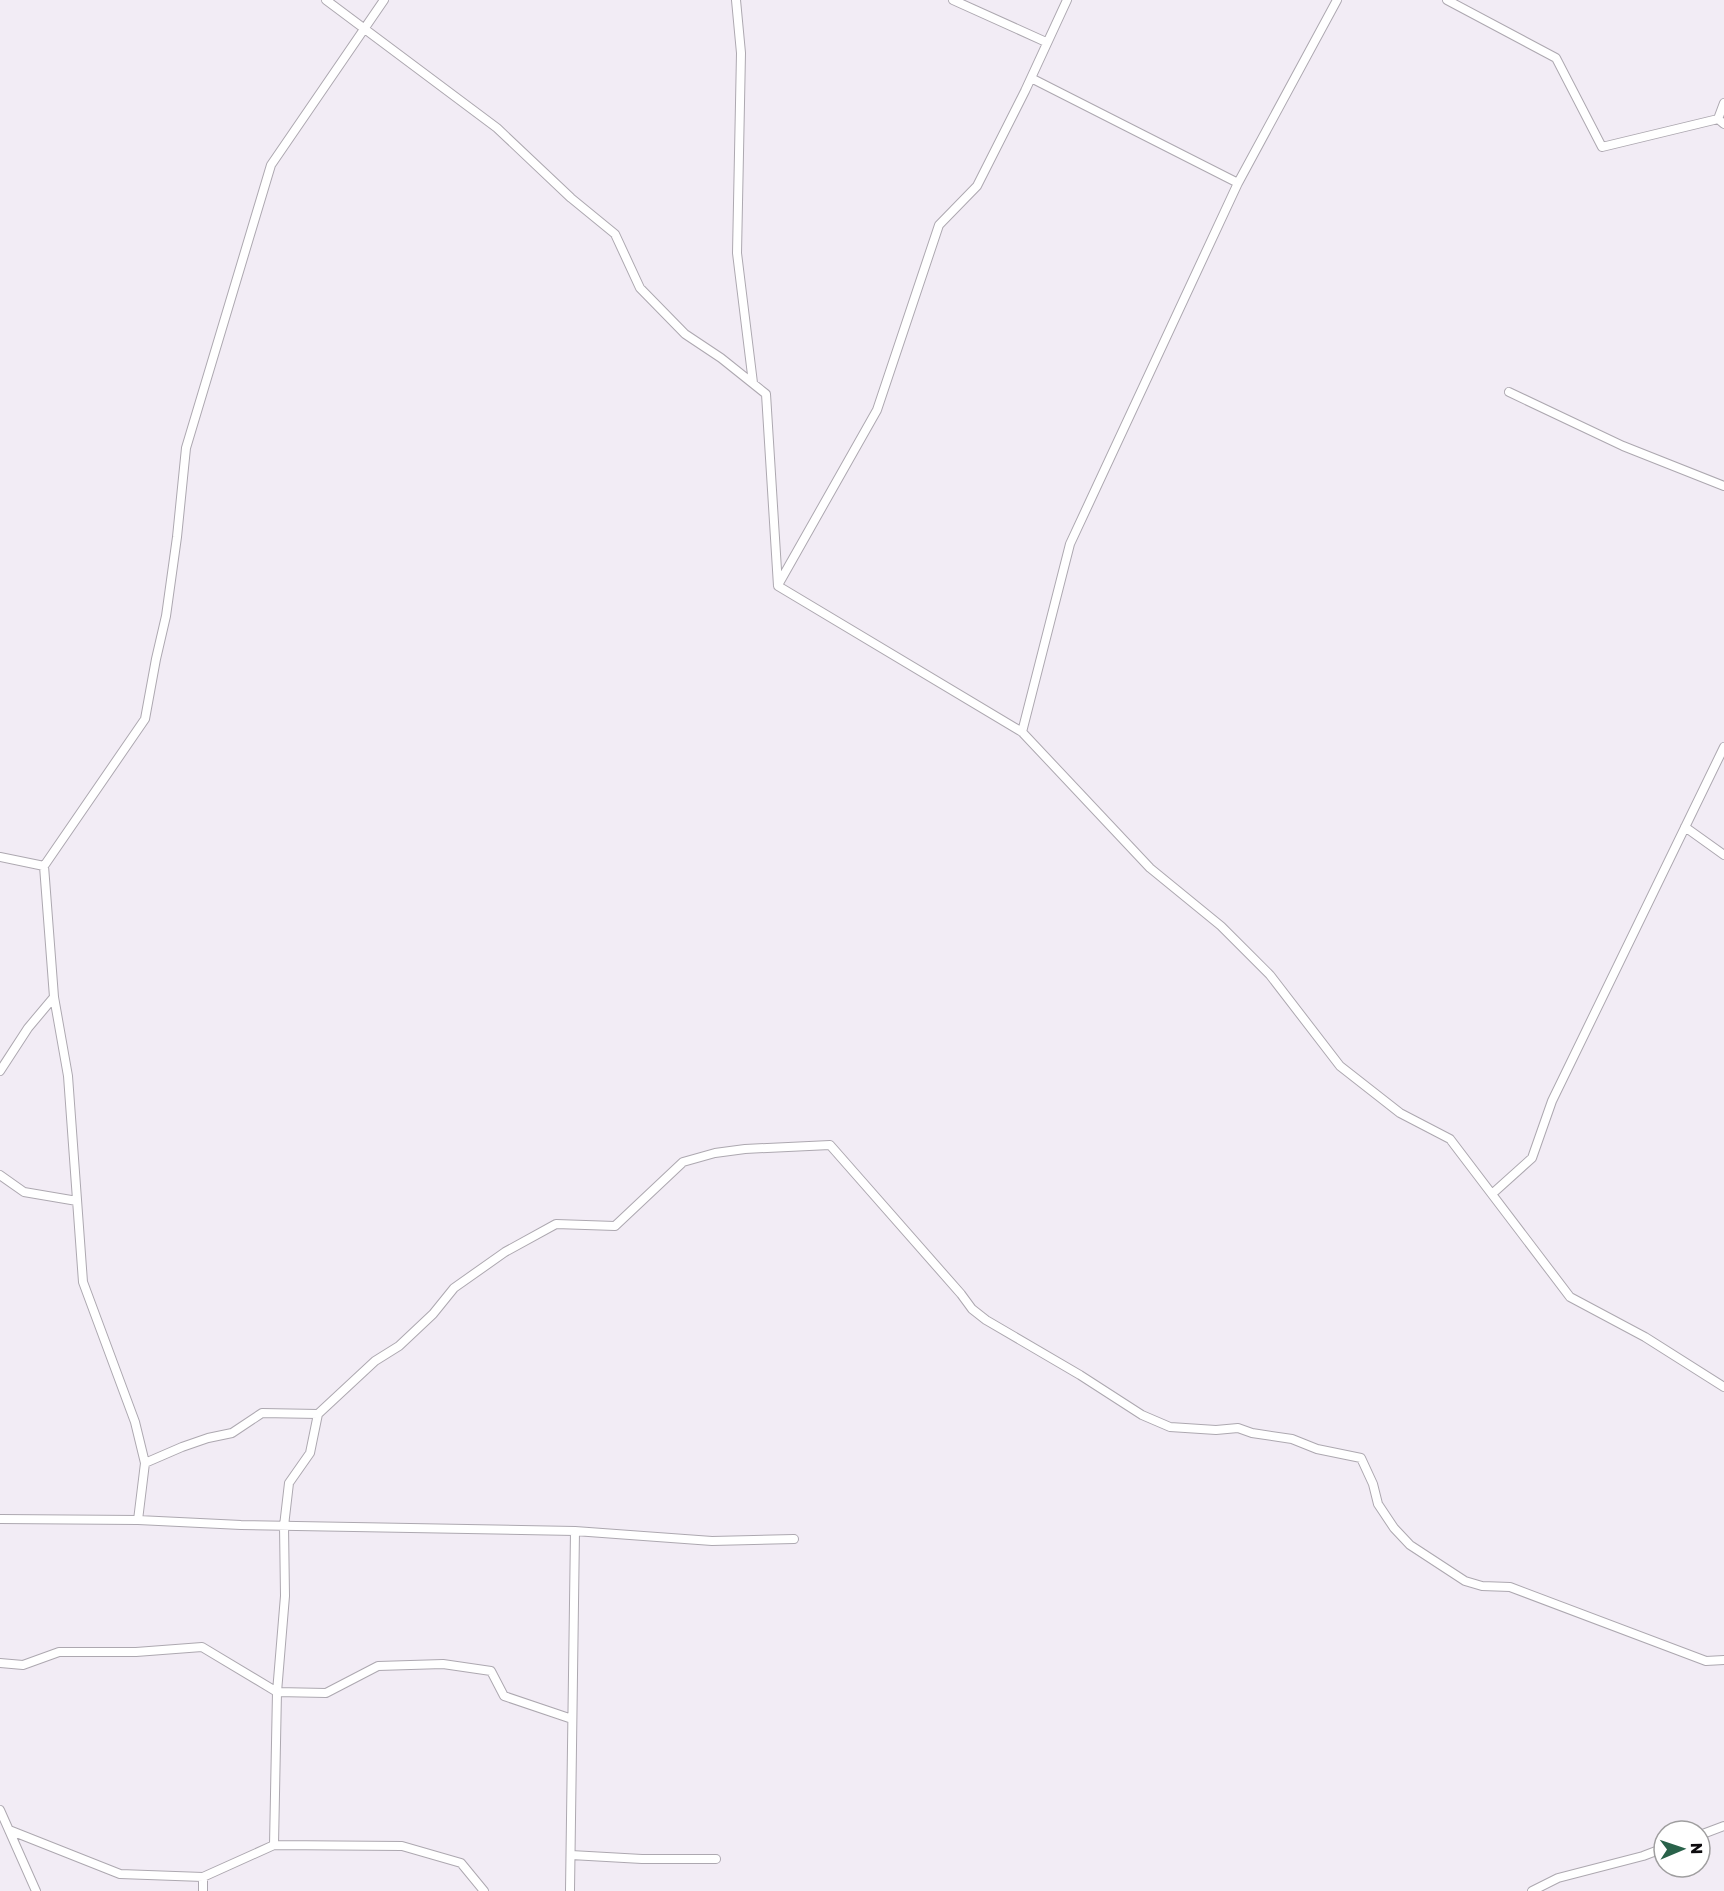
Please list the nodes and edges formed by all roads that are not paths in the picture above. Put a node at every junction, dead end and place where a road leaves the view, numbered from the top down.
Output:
1 (326, 0) edge
2 (384, 0) edge
3 (736, 0) edge
4 (953, 0) edge
5 (1067, 0) edge
6 (1337, 0) edge
7 (1447, 0) edge
8 (364, 27) junction
9 (1046, 42) junction
10 (1031, 78) junction
11 (1724, 103) edge
12 (1721, 122) edge
13 (1238, 183) junction
14 (753, 383) junction
15 (1509, 392) dead end
16 (1724, 486) edge
17 (778, 586) junction
18 (1022, 732) junction
19 (1724, 747) edge
20 (1685, 827) junction
21 (1724, 855) edge
22 (0, 857) edge
23 (44, 866) junction
24 (54, 997) junction
25 (0, 1071) edge
26 (0, 1175) edge
27 (1492, 1194) junction
28 (77, 1200) junction
29 (1724, 1387) edge
30 (318, 1414) junction
31 (145, 1462) junction
32 (0, 1519) edge
33 (138, 1520) junction
34 (284, 1526) junction
35 (575, 1531) junction
36 (794, 1539) dead end
37 (1724, 1660) edge
38 (0, 1663) edge
39 (277, 1692) junction
40 (572, 1719) junction
41 (0, 1810) edge
42 (9, 1830) junction
43 (274, 1845) junction
44 (1652, 1853) edge
45 (570, 1855) junction
46 (716, 1859) dead end
47 (203, 1877) junction
48 (36, 1891) edge
49 (203, 1891) edge
50 (484, 1891) edge
51 (570, 1891) edge
52 (1532, 1891) edge

1 - 8 street
2 - 8 street
3 - 14 street
4 - 9 street
5 - 9 street
6 - 13 street
7 - 12 street
8 - 14 street
8 - 23 street
9 - 10 street
10 - 13 street
10 - 17 street
11 - 12 street
13 - 18 street
14 - 17 street
15 - 16 street
17 - 18 street
18 - 27 street
19 - 20 street
20 - 21 street
20 - 27 street
22 - 23 street
23 - 24 street
24 - 25 street
24 - 28 street
26 - 28 street
27 - 29 street
28 - 31 street
30 - 31 street
30 - 34 street
30 - 37 street
31 - 33 street
32 - 33 street
33 - 34 street
34 - 35 street
34 - 39 street
35 - 36 street
35 - 40 street
38 - 39 street
39 - 40 street
39 - 43 street
40 - 45 street
41 - 42 street
42 - 47 street
42 - 48 street
43 - 47 street
43 - 50 street
44 - 52 street
45 - 46 street
45 - 51 street
47 - 49 street

